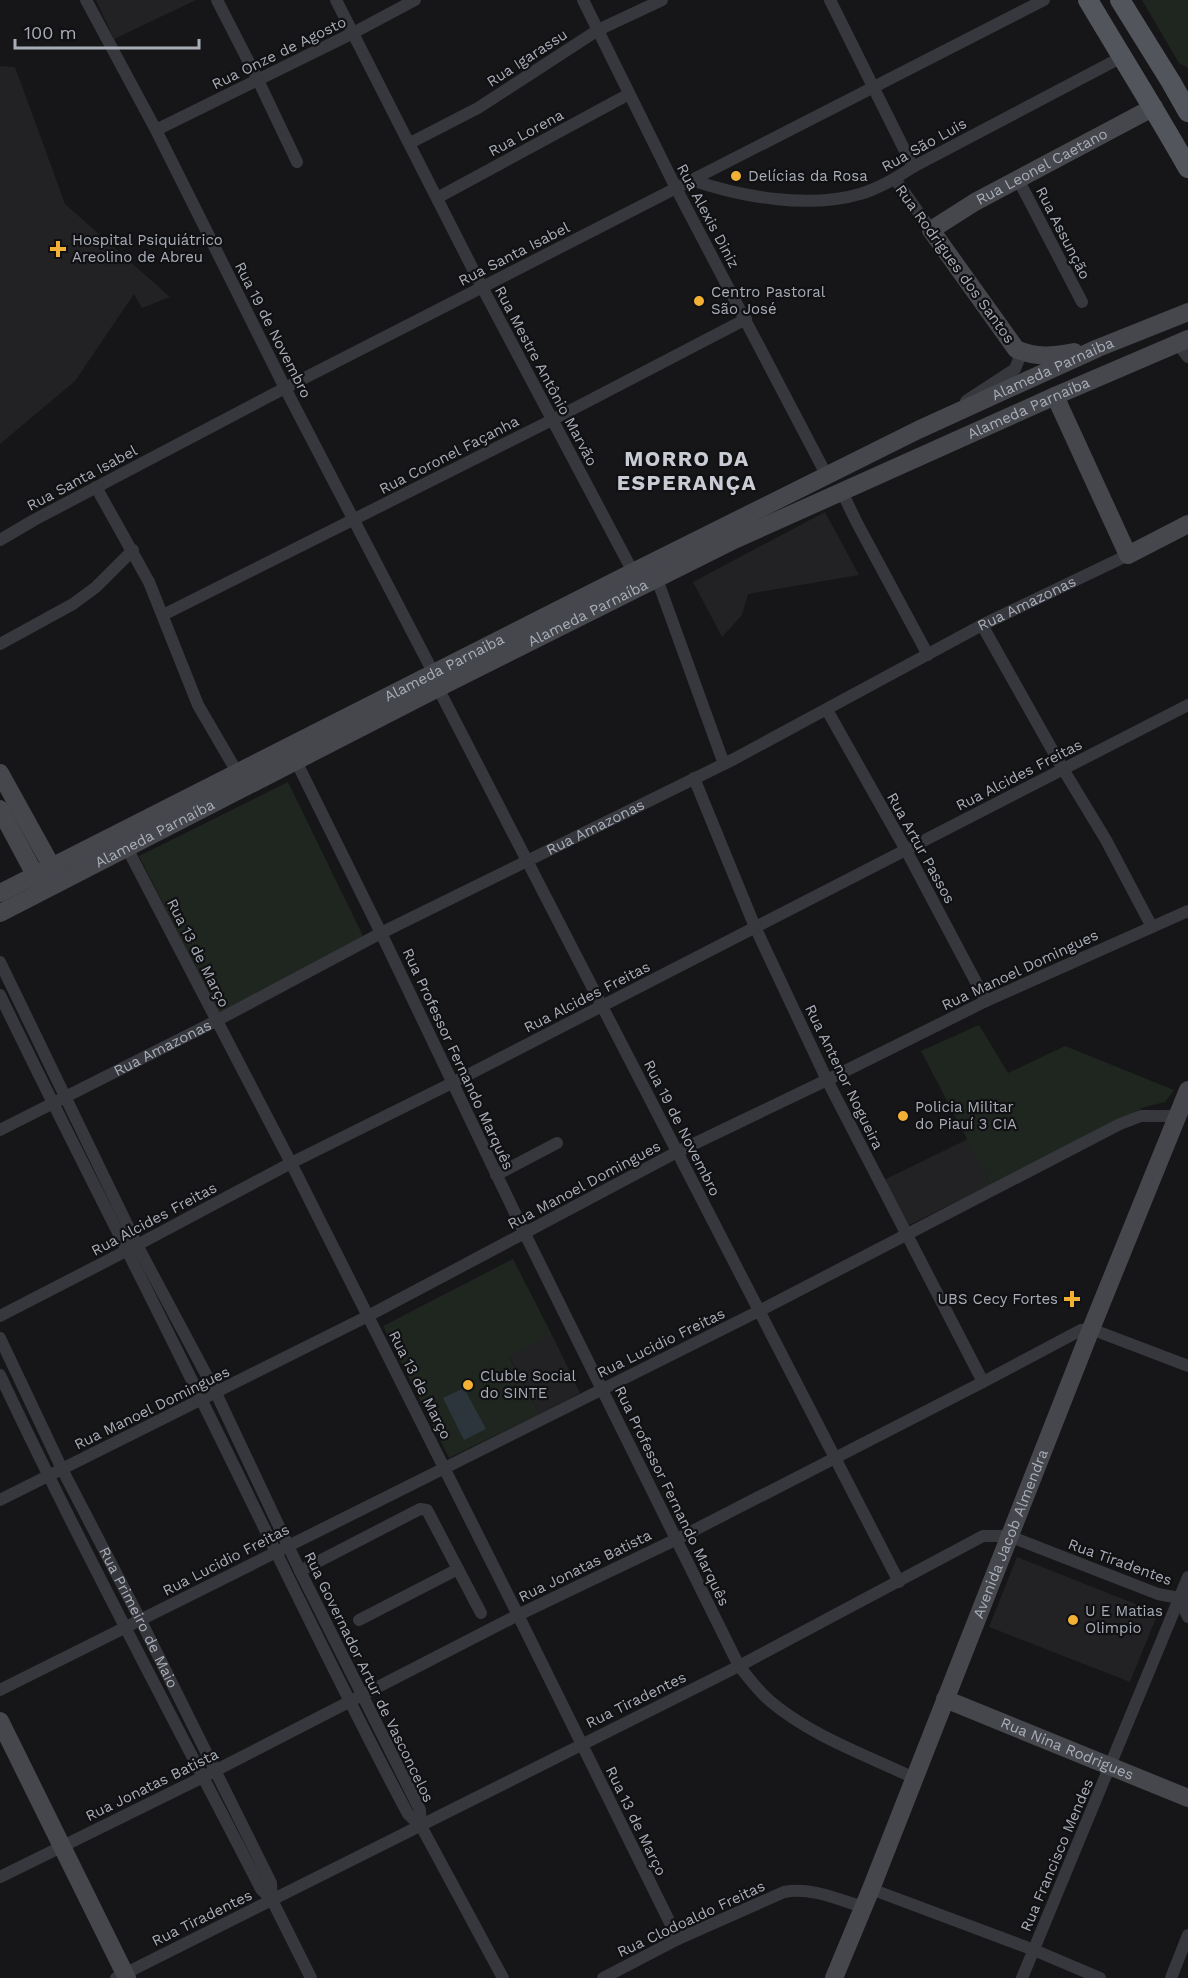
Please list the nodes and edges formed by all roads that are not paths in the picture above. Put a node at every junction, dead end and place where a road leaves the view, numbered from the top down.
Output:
1 (86, 0) edge
2 (216, 0) edge
3 (336, 0) edge
4 (415, 0) edge
5 (583, 0) edge
6 (663, 0) edge
7 (830, 0) edge
8 (1044, 0) edge
9 (1088, 0) edge
10 (1120, 0) edge
11 (598, 30) junction
12 (353, 33) junction
13 (1122, 57) junction
14 (258, 80) junction
15 (873, 86) junction
16 (629, 94) junction
17 (1154, 107) junction
18 (1188, 112) edge
19 (156, 130) junction
20 (410, 143) junction
21 (297, 162) dead end
22 (913, 166) junction
23 (1188, 168) edge
24 (895, 179) junction
25 (1018, 179) junction
26 (692, 180) junction
27 (676, 188) junction
28 (437, 198) junction
29 (931, 230) junction
30 (482, 287) junction
31 (1082, 302) dead end
32 (1188, 312) edge
33 (746, 319) junction
34 (1184, 346) edge
35 (1098, 348) junction
36 (1016, 349) junction
37 (285, 388) junction
38 (1055, 396) junction
39 (552, 420) junction
40 (918, 430) junction
41 (827, 476) junction
42 (96, 487) junction
43 (842, 492) junction
44 (355, 520) junction
45 (1188, 524) edge
46 (0, 540) edge
47 (133, 550) junction
48 (1128, 555) junction
49 (633, 572) junction
50 (657, 579) junction
51 (163, 615) junction
52 (982, 625) junction
53 (0, 644) edge
54 (928, 655) junction
55 (436, 681) junction
56 (1188, 705) edge
57 (826, 710) junction
58 (296, 761) junction
59 (724, 764) junction
60 (1063, 769) junction
61 (237, 772) junction
62 (0, 773) edge
63 (694, 778) junction
64 (0, 808) edge
65 (127, 848) junction
66 (906, 850) junction
67 (527, 861) junction
68 (56, 875) junction
69 (39, 883) junction
70 (0, 893) edge
71 (1188, 911) edge
72 (0, 913) edge
73 (755, 927) junction
74 (1152, 927) junction
75 (381, 933) junction
76 (0, 962) edge
77 (0, 995) edge
78 (986, 1001) junction
79 (603, 1005) junction
80 (216, 1021) junction
81 (827, 1080) junction
82 (452, 1083) junction
83 (1188, 1090) edge
84 (65, 1098) junction
85 (53, 1105) junction
86 (1177, 1116) junction
87 (0, 1130) edge
88 (557, 1143) dead end
89 (677, 1152) junction
90 (291, 1163) junction
91 (496, 1175) junction
92 (525, 1234) junction
93 (907, 1234) junction
94 (132, 1248) junction
95 (759, 1311) junction
96 (0, 1316) edge
97 (368, 1316) junction
98 (1091, 1329) junction
99 (0, 1338) edge
100 (1188, 1366) edge
101 (0, 1375) edge
102 (983, 1382) junction
103 (602, 1389) junction
104 (216, 1394) junction
105 (202, 1401) junction
106 (836, 1458) junction
107 (444, 1468) junction
108 (62, 1469) junction
109 (48, 1476) junction
110 (0, 1500) edge
111 (1009, 1536) junction
112 (677, 1539) junction
113 (288, 1545) junction
114 (275, 1552) junction
115 (458, 1569) junction
116 (114, 1570) junction
117 (300, 1571) junction
118 (1188, 1576) edge
119 (100, 1578) junction
120 (900, 1582) junction
121 (1183, 1597) edge
122 (481, 1613) dead end
123 (518, 1615) junction
124 (1188, 1617) edge
125 (358, 1620) dead end
126 (141, 1621) junction
127 (127, 1628) junction
128 (739, 1666) junction
129 (0, 1690) edge
130 (362, 1694) junction
131 (945, 1699) junction
132 (349, 1702) junction
133 (0, 1720) edge
134 (581, 1744) junction
135 (1110, 1767) junction
136 (208, 1774) junction
137 (914, 1778) junction
138 (1188, 1798) edge
139 (421, 1826) junction
140 (62, 1846) junction
141 (0, 1877) edge
142 (871, 1888) junction
143 (272, 1900) junction
144 (862, 1907) junction
145 (1188, 1935) edge
146 (678, 1940) junction
147 (1034, 1950) junction
148 (123, 1976) edge
149 (311, 1978) edge
150 (503, 1978) edge
151 (603, 1978) edge
152 (834, 1978) edge
153 (1022, 1978) edge
154 (1100, 1978) edge
155 (1171, 1978) edge

1 - 19 street, Rua 19 de Novembro
2 - 14 street
3 - 12 street, Rua Mestre Antônio Marvão
4 - 12 street, Rua Onze de Agosto
5 - 11 street, Rua Alexis Diniz
6 - 11 street, Rua Igarassu
7 - 15 street, Rua Rodrigues dos Santos
8 - 15 street, Rua Santa Isabel
9 - 13 main road
10 - 18 main road
11 - 16 street, Rua Alexis Diniz
11 - 20 street, Rua Igarassu
12 - 14 street, Rua Onze de Agosto
12 - 20 street, Rua Mestre Antônio Marvão
13 - 17 main road
13 - 22 street, Rua São Luis
14 - 19 street, Rua Onze de Agosto
14 - 21 street
15 - 22 street, Rua Rodrigues dos Santos
15 - 26 street, Rua Santa Isabel
16 - 27 street, Rua Alexis Diniz
16 - 28 street, Rua Lorena
17 - 23 main road
17 - 25 main road, Rua Leonel Caetano
19 - 37 street, Rua 19 de Novembro
20 - 28 street, Rua Mestre Antônio Marvão
22 - 24 street, Rua São Luis
24 - 26 street, Rua São Luis
24 - 29 street, Rua Rodrigues dos Santos
25 - 29 main road, Rua Leonel Caetano
25 - 31 street, Rua Assunção
26 - 27 street, Rua Santa Isabel
27 - 30 street, Rua Santa Isabel
27 - 33 street, Rua Alexis Diniz
28 - 30 street, Rua Mestre Antônio Marvão
29 - 36 main road, Rua Rodrigues dos Santos
30 - 37 street, Rua Santa Isabel
30 - 39 street, Rua Mestre Antônio Marvão
32 - 35 main road, Alameda Parnaiba
33 - 39 street, Rua Coronel Façanha
33 - 41 street, Rua Alexis Diniz
34 - 38 main road, Alameda Parnaíba
35 - 36 main road
35 - 40 main road, Alameda Parnaiba
36 - 40 street, Alameda Parnaiba
37 - 42 street, Rua Santa Isabel
37 - 44 street, Rua 19 de Novembro
38 - 43 main road, Alameda Parnaíba
38 - 48 main road
39 - 44 street, Rua Coronel Façanha
39 - 49 street, Rua Mestre Antônio Marvão
40 - 41 main road, Alameda Parnaiba
41 - 49 main road, Alameda Parnaiba
42 - 46 street, Rua Santa Isabel
42 - 47 street
43 - 50 main road, Alameda Parnaíba
43 - 54 street
44 - 51 street, Rua Coronel Façanha
44 - 55 street, Rua 19 de Novembro
45 - 48 main road, Rua Amazonas
47 - 51 street
47 - 53 street
48 - 52 street, Rua Amazonas
49 - 55 main road, Alameda Parnaiba
50 - 55 main road, Alameda Parnaíba
50 - 59 street
51 - 61 street
52 - 54 street, Rua Amazonas
52 - 60 street
54 - 57 street, Rua Amazonas
55 - 58 main road, Alameda Parnaíba
55 - 61 main road, Alameda Parnaiba
55 - 67 street, Rua 19 de Novembro
56 - 60 street, Rua Alcides Freitas
57 - 59 street, Rua Amazonas
57 - 66 street, Rua Artur Passos
58 - 65 main road, Alameda Parnaíba
58 - 75 street, Rua Professor Fernando Marquês
59 - 63 street, Rua Amazonas
60 - 66 street, Rua Alcides Freitas
60 - 74 street
61 - 68 main road, Alameda Parnaiba
62 - 68 main road
63 - 67 street, Rua Amazonas
63 - 73 street, Rua Antenor Nogueira
64 - 69 main road
65 - 68 main road, Alameda Parnaíba
65 - 80 street, Rua 13 de Março
66 - 73 street, Rua Alcides Freitas
66 - 78 street, Rua Artur Passos
67 - 75 street, Rua Amazonas
67 - 79 street, Rua 19 de Novembro
68 - 69 main road, Alameda Parnaiba
69 - 70 main road
69 - 72 main road
71 - 74 street, Rua Manoel Domingues
73 - 79 street, Rua Alcides Freitas
73 - 81 street, Rua Antenor Nogueira
74 - 78 street, Rua Manoel Domingues
75 - 80 street, Rua Amazonas
75 - 82 street, Rua Professor Fernando Marquês
76 - 84 street, Rua Governador Artur de Vasconcelos
77 - 85 street, Rua Governador Artur de Vasconcelos
78 - 81 street, Rua Manoel Domingues
79 - 82 street, Rua Alcides Freitas
79 - 89 street, Rua 19 de Novembro
80 - 84 street, Rua Amazonas
80 - 90 street, Rua 13 de Março
81 - 89 street, Rua Manoel Domingues
81 - 93 street, Rua Antenor Nogueira
82 - 90 street, Rua Alcides Freitas
82 - 91 street, Rua Professor Fernando Marquês
83 - 86 main road, Avenida Jacob Almendra
84 - 85 street, Rua Amazonas
84 - 94 street, Rua Governador Artur de Vasconcelos
85 - 87 street, Rua Amazonas
85 - 94 street, Rua Governador Artur de Vasconcelos
86 - 93 street, Rua Lucidio Freitas
86 - 98 main road, Avenida Jacob Almendra
88 - 91 street
89 - 92 street, Rua Manoel Domingues
89 - 95 street, Rua 19 de Novembro
90 - 94 street, Rua Alcides Freitas
90 - 97 street, Rua 13 de Março
91 - 92 street, Rua Professor Fernando Marquês
92 - 97 street, Rua Manoel Domingues
92 - 103 street, Rua Professor Fernando Marquês
93 - 95 street, Rua Lucidio Freitas
93 - 102 street, Rua Antenor Nogueira
94 - 96 street, Rua Alcides Freitas
94 - 104 street, Rua Governador Artur de Vasconcelos
94 - 105 street, Rua Governador Artur de Vasconcelos
95 - 103 street, Rua Lucidio Freitas
95 - 106 street, Rua 19 de Novembro
97 - 104 street, Rua Manoel Domingues
97 - 107 street, Rua 13 de Março
98 - 100 street
98 - 102 street, Rua Jonatas Batista
98 - 111 main road, Avenida Jacob Almendra
99 - 108 street, Rua Primeiro de Maio
101 - 109 street, Rua Primeiro de Maio
102 - 106 street, Rua Jonatas Batista
103 - 107 street, Rua Lucidio Freitas
103 - 112 street, Rua Professor Fernando Marquês
104 - 105 street, Rua Manoel Domingues
104 - 113 street, Rua Governador Artur de Vasconcelos
105 - 108 street, Rua Manoel Domingues
105 - 114 street, Rua Governador Artur de Vasconcelos
106 - 112 street, Rua Jonatas Batista
106 - 120 street, Rua 19 de Novembro
107 - 113 street, Rua Lucidio Freitas
107 - 123 street, Rua 13 de Março
108 - 109 street, Rua Manoel Domingues
108 - 116 street, Rua Primeiro de Maio
109 - 110 street, Rua Manoel Domingues
109 - 119 street, Rua Primeiro de Maio
111 - 120 street, Rua Tiradentes
111 - 121 street, Rua Tiradentes
111 - 131 main road, Avenida Jacob Almendra
112 - 123 street, Rua Jonatas Batista
112 - 128 street, Rua Professor Fernando Marquês
113 - 114 street, Rua Lucidio Freitas
113 - 117 street, Rua Governador Artur de Vasconcelos
114 - 126 street, Rua Lucidio Freitas
114 - 132 street, Rua Governador Artur de Vasconcelos
115 - 117 street
115 - 122 street
115 - 125 street
116 - 119 street
116 - 126 street, Rua Primeiro de Maio
117 - 130 street, Rua Governador Artur de Vasconcelos
118 - 121 street, Rua Francisco Mendes
119 - 127 street, Rua Primeiro de Maio
120 - 128 street, Rua Tiradentes
121 - 124 street
121 - 135 street, Rua Francisco Mendes
123 - 130 street, Rua Jonatas Batista
123 - 134 street, Rua 13 de Março
126 - 127 street, Rua Lucidio Freitas
126 - 136 street, Rua Primeiro de Maio
127 - 129 street, Rua Lucidio Freitas
127 - 136 street, Rua Primeiro de Maio
128 - 134 street, Rua Tiradentes
128 - 137 street, Rua Professor Fernando Marquês
130 - 132 street, Rua Jonatas Batista
130 - 139 street, Rua Governador Artur de Vasconcelos
131 - 135 main road, Rua Nina Rodrigues
131 - 137 main road, Avenida Jacob Almendra
132 - 136 street, Rua Jonatas Batista
132 - 139 street, Rua Governador Artur de Vasconcelos
133 - 140 main road
134 - 139 street, Rua Tiradentes
134 - 146 street, Rua 13 de Março
135 - 138 main road, Rua Nina Rodrigues
135 - 147 street, Rua Francisco Mendes
136 - 140 street, Rua Jonatas Batista
136 - 143 street, Rua Primeiro de Maio
137 - 142 main road, Avenida Jacob Almendra
139 - 143 street, Rua Tiradentes
139 - 150 street, Rua Governador Artur de Vasconcelos
140 - 141 street, Rua Jonatas Batista
140 - 148 main road
142 - 144 main road, Avenida Jacob Almendra
142 - 147 street
143 - 148 street, Rua Tiradentes
143 - 149 street, Rua Primeiro de Maio
144 - 146 street, Rua Clodoaldo Freitas
144 - 152 main road, Avenida Jacob Almendra
145 - 155 street
146 - 151 street, Rua Clodoaldo Freitas
147 - 153 street, Rua Francisco Mendes
147 - 154 street

